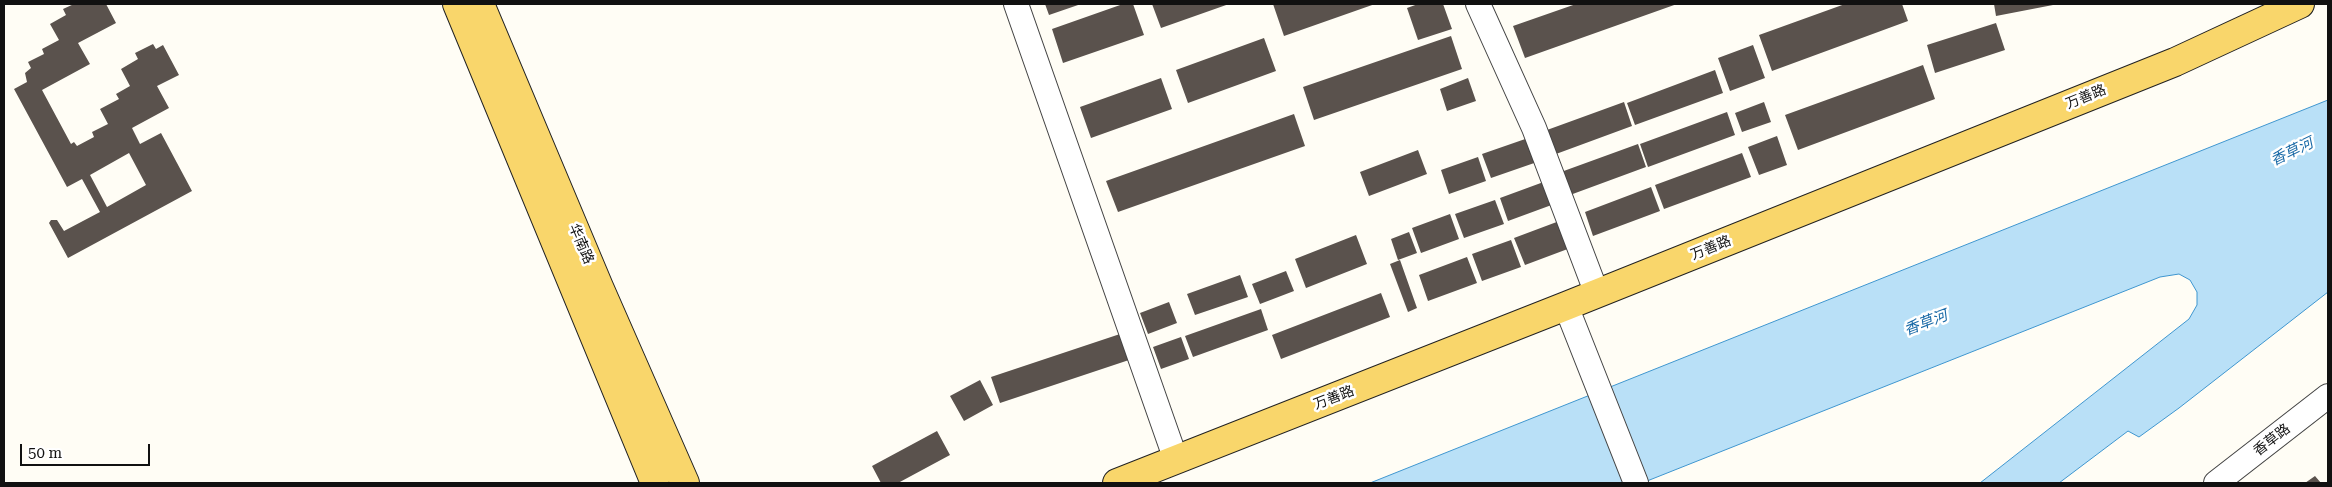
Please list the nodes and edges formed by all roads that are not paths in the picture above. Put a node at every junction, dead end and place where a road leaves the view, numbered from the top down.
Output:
1 (457, 4) edge
2 (480, 4) edge
3 (1016, 4) edge
4 (1478, 4) edge
5 (2300, 4) edge
6 (1597, 294) junction
7 (1566, 306) junction
8 (2328, 396) edge
9 (1176, 460) junction
10 (655, 483) edge
11 (685, 483) edge
12 (1117, 483) edge
13 (1636, 483) edge
14 (2216, 483) edge

1 - 10 main road, 华南路
2 - 11 main road, 华南路
3 - 9 street
4 - 6 street
5 - 6 main road, 万善路
6 - 7 main road, 万善路
7 - 9 main road, 万善路
7 - 13 street
8 - 14 street, 香草路
9 - 12 main road, 万善路

